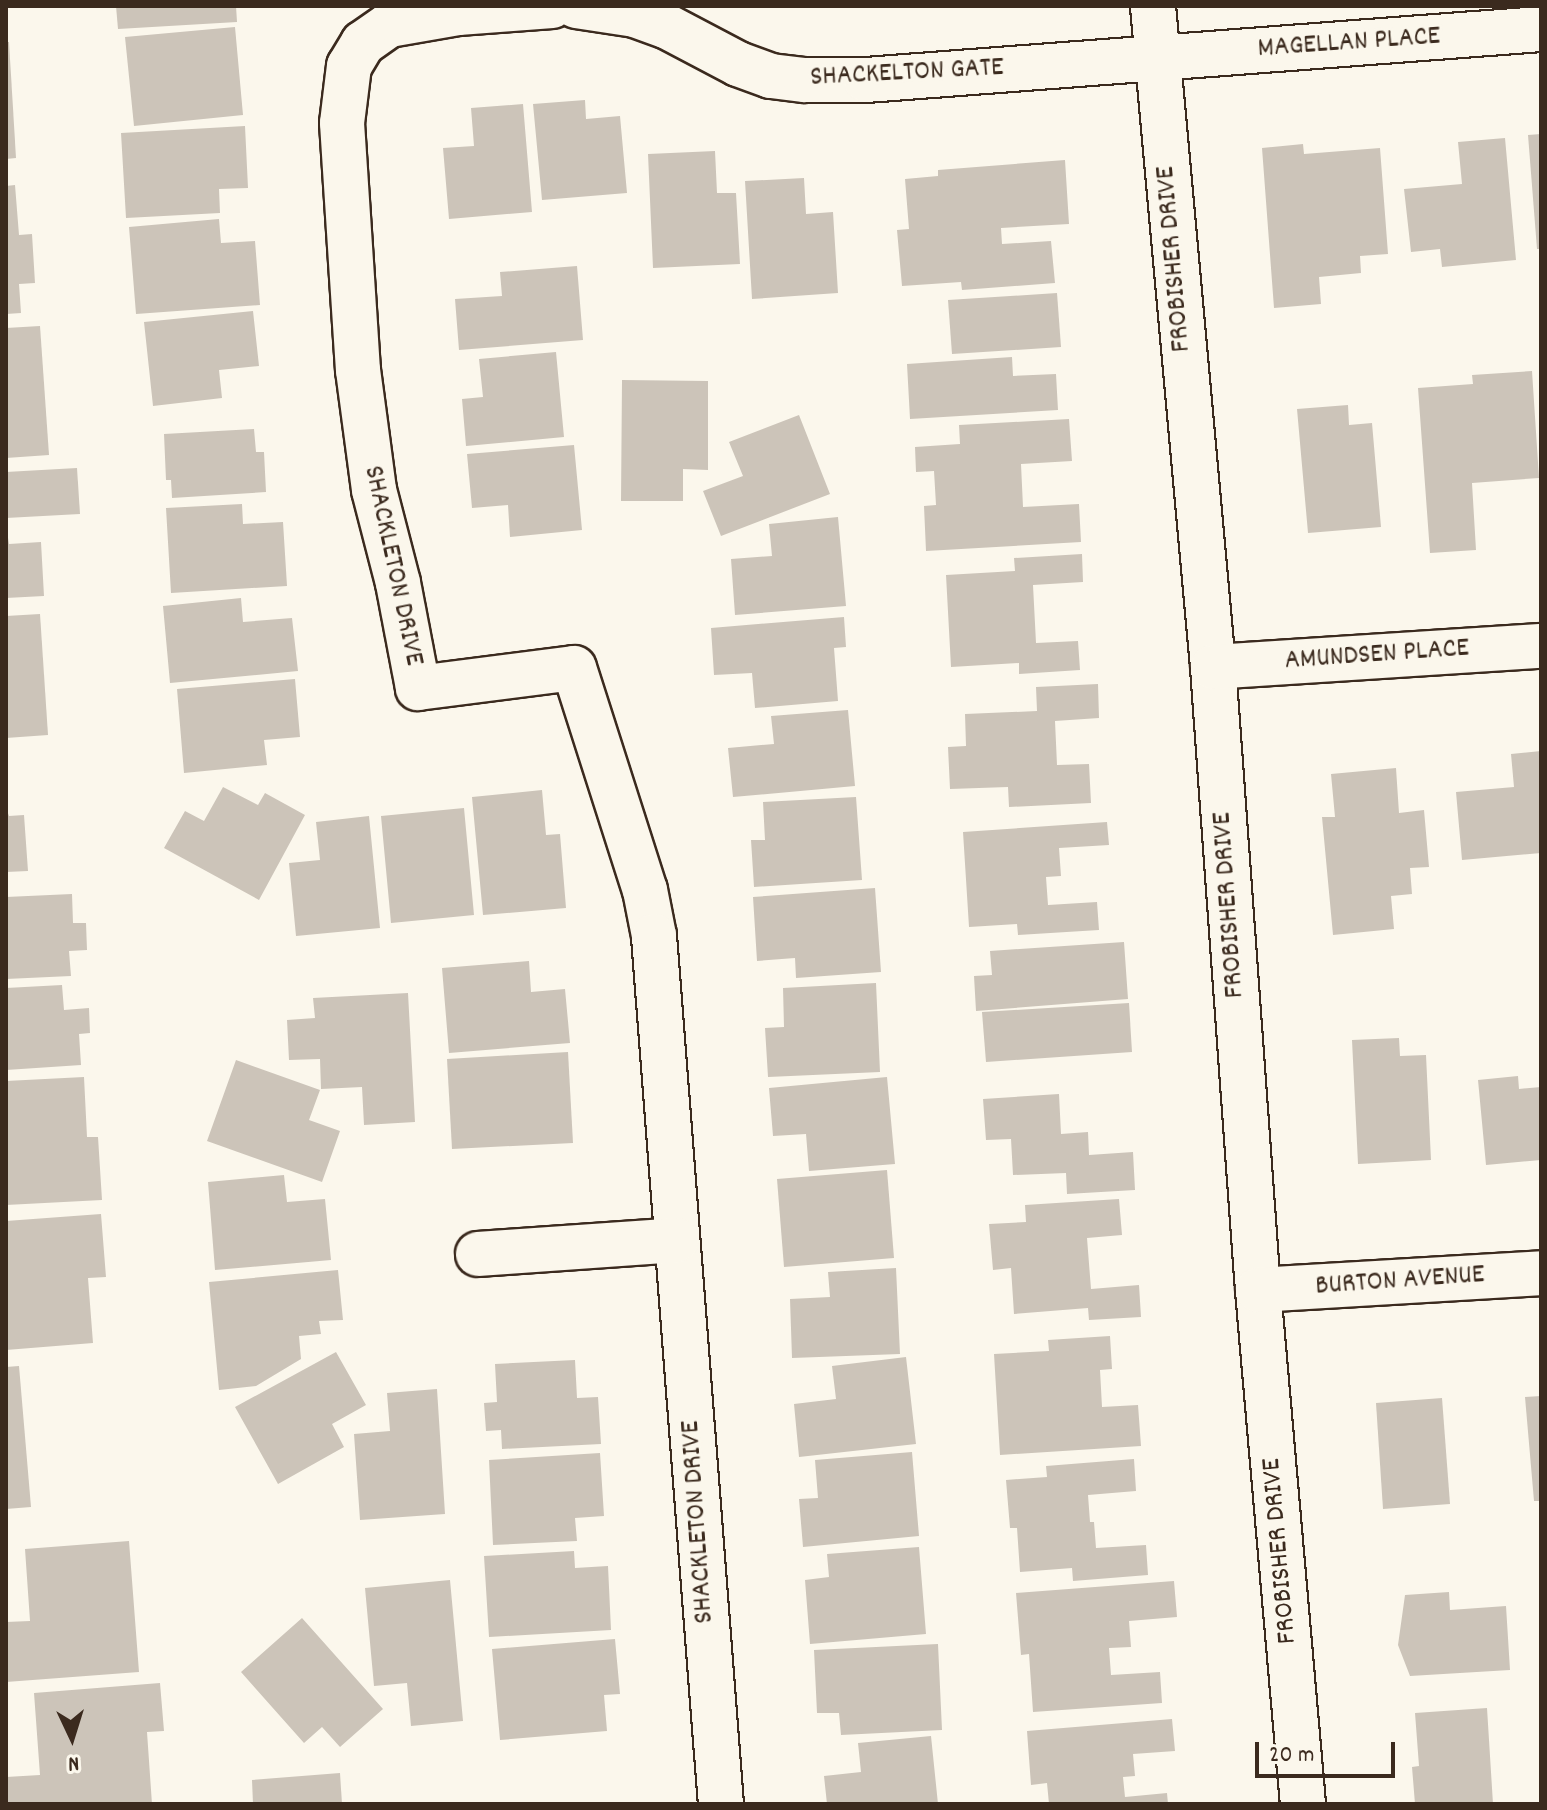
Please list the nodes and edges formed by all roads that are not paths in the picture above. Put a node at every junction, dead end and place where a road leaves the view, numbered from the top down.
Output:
1 (552, 6) edge
2 (576, 6) edge
3 (1153, 6) edge
4 (1541, 29) edge
5 (1156, 58) junction
6 (1541, 646) edge
7 (1213, 667) junction
8 (677, 1240) junction
9 (478, 1254) dead end
10 (1541, 1273) edge
11 (1258, 1290) junction
12 (721, 1804) edge
13 (1303, 1804) edge

1 - 8 street, SHACKLETON DRIVE
2 - 5 street, SHACKELTON GATE
3 - 5 street, FROBISHER DRIVE
4 - 5 street, MAGELLAN PLACE
5 - 7 street, FROBISHER DRIVE
6 - 7 street, AMUNDSEN PLACE
7 - 11 street, FROBISHER DRIVE
8 - 9 street
8 - 12 street, SHACKLETON DRIVE
10 - 11 street, BURTON AVENUE
11 - 13 street, FROBISHER DRIVE

